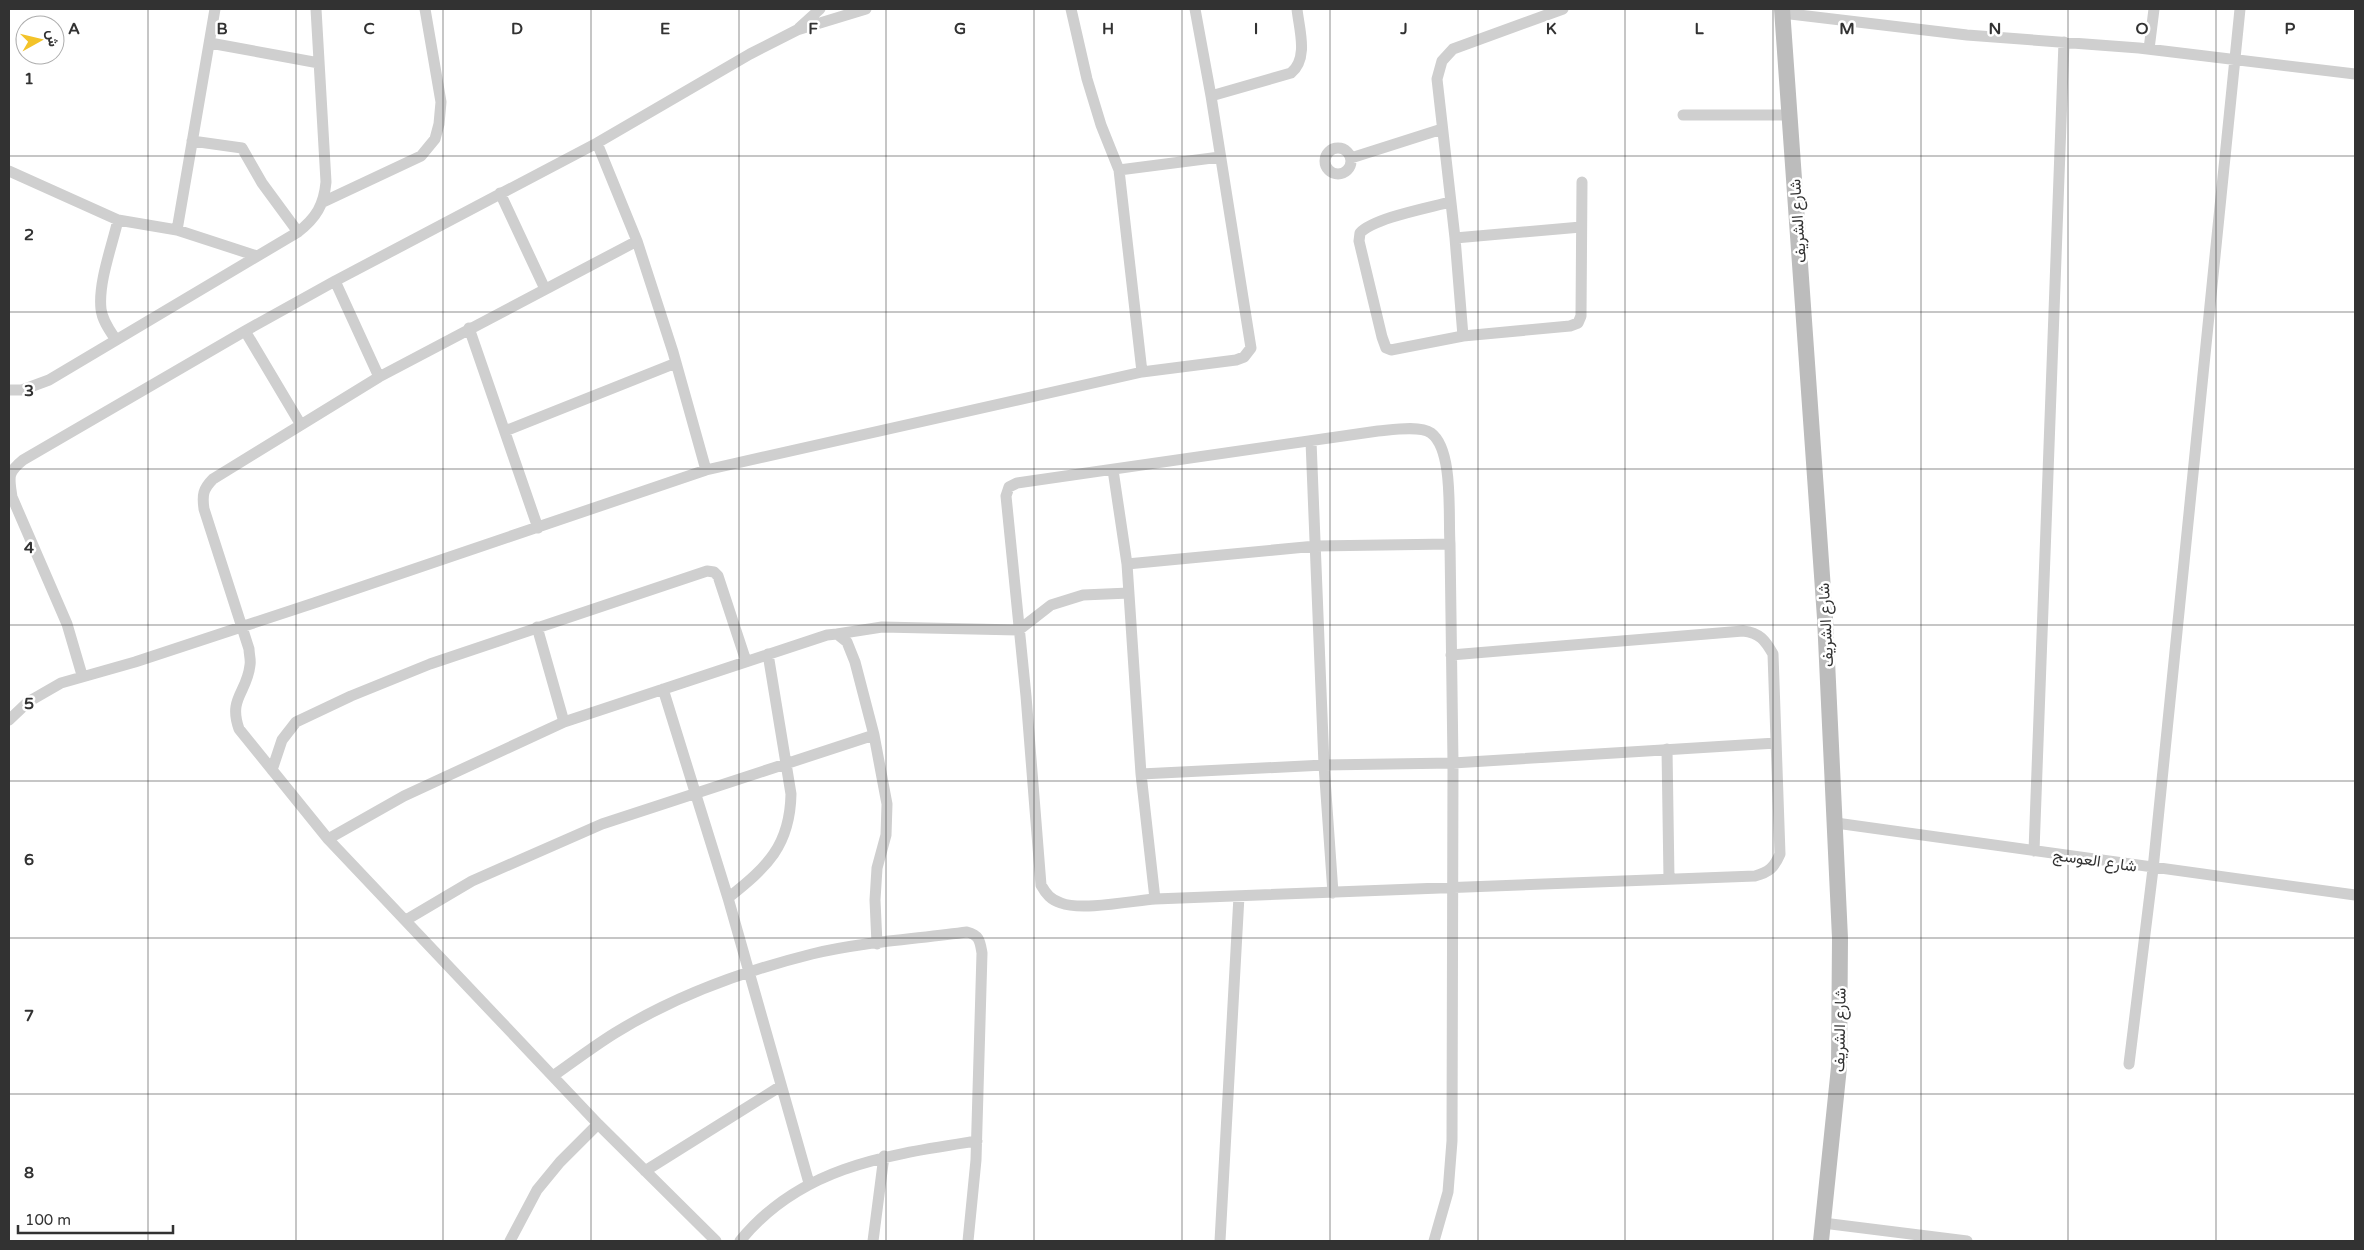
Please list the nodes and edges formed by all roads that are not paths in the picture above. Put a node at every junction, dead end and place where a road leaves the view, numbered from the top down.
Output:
1 (215, 9) edge
2 (316, 9) edge
3 (425, 9) edge
4 (820, 9) edge
5 (866, 9) edge
6 (1071, 9) edge
7 (1195, 9) edge
8 (1297, 9) edge
9 (1563, 9) edge
10 (2154, 9) edge
11 (2240, 9) edge
12 (1782, 11) edge
13 (797, 30) junction
14 (2064, 42) junction
15 (210, 43) junction
16 (2150, 49) junction
17 (2236, 58) junction
18 (319, 63) junction
19 (2355, 74) edge
20 (1211, 96) junction
21 (1683, 115) dead end
22 (1789, 115) junction
23 (1442, 128) junction
24 (192, 141) junction
25 (597, 143) junction
26 (1220, 157) junction
27 (1351, 158) dead end
28 (1119, 170) junction
29 (9, 171) edge
30 (1582, 182) dead end
31 (500, 193) junction
32 (323, 202) junction
33 (1450, 202) junction
34 (118, 220) junction
35 (1581, 227) junction
36 (177, 230) junction
37 (298, 232) junction
38 (1455, 238) junction
39 (637, 242) junction
40 (257, 256) junction
41 (335, 281) junction
42 (545, 289) junction
43 (469, 328) junction
44 (245, 331) junction
45 (1463, 336) junction
46 (116, 340) junction
47 (676, 363) junction
48 (1142, 372) junction
49 (379, 377) junction
50 (9, 390) edge
51 (301, 425) junction
52 (505, 431) junction
53 (1311, 441) junction
54 (706, 470) junction
55 (1114, 470) junction
56 (538, 528) junction
57 (1450, 544) junction
58 (1316, 546) junction
59 (1127, 564) junction
60 (1128, 593) junction
61 (243, 626) junction
62 (537, 627) junction
63 (1019, 630) junction
64 (837, 634) junction
65 (768, 654) junction
66 (1451, 655) junction
67 (746, 661) junction
68 (82, 675) junction
69 (663, 689) junction
70 (9, 720) edge
71 (564, 722) junction
72 (874, 735) junction
73 (1776, 743) junction
74 (1666, 750) junction
75 (786, 763) junction
76 (1453, 763) junction
77 (1324, 765) junction
78 (272, 770) junction
79 (1141, 774) junction
80 (696, 792) junction
81 (1836, 823) junction
82 (328, 838) junction
83 (2034, 851) junction
84 (2153, 868) junction
85 (1669, 879) junction
86 (1452, 888) junction
87 (1333, 893) junction
88 (2355, 895) edge
89 (1239, 896) junction
90 (728, 898) junction
91 (1155, 899) junction
92 (406, 920) junction
93 (877, 944) junction
94 (748, 973) junction
95 (2129, 1064) dead end
96 (552, 1076) junction
97 (781, 1086) junction
98 (598, 1124) junction
99 (977, 1140) junction
100 (884, 1156) junction
101 (645, 1171) junction
102 (809, 1184) junction
103 (1823, 1224) junction
104 (510, 1241) edge
105 (716, 1241) edge
106 (740, 1241) edge
107 (873, 1241) edge
108 (968, 1241) edge
109 (1220, 1241) edge
110 (1434, 1241) edge
111 (1821, 1241) edge
112 (1967, 1241) edge

1 - 15 street
2 - 18 street
3 - 32 street
4 - 13 street
5 - 13 street
6 - 28 street
7 - 20 street
8 - 20 street
9 - 23 street
10 - 16 street
11 - 17 street
12 - 14 street
12 - 22 main road, شارع الشريف
13 - 25 street
14 - 16 street
14 - 83 street
15 - 18 street
15 - 24 street
16 - 17 street
17 - 19 street
17 - 84 street
18 - 32 street
20 - 26 street
21 - 22 street
22 - 81 main road, شارع الشريف
23 - 27 street
23 - 33 street
24 - 36 street
24 - 37 street
25 - 31 street
25 - 39 street
26 - 28 street
26 - 48 street
28 - 48 street
29 - 34 street
30 - 35 street
31 - 41 street
31 - 42 street
32 - 37 street
33 - 38 street
33 - 45 street
34 - 36 street
34 - 46 street
35 - 38 street
35 - 45 street
36 - 40 street
37 - 40 street
38 - 45 street
39 - 42 street
39 - 47 street
40 - 46 street
41 - 44 street
41 - 49 street
42 - 43 street
43 - 49 street
43 - 52 street
44 - 51 street
44 - 68 street
46 - 50 street
47 - 52 street
47 - 54 street
48 - 54 street
49 - 51 street
51 - 61 street
52 - 56 street
53 - 55 street
53 - 57 street
53 - 58 street
54 - 56 street
55 - 59 street
55 - 63 street
56 - 61 street
57 - 58 street
57 - 66 street
58 - 59 street
58 - 77 street
59 - 60 street
60 - 63 street
60 - 79 street
61 - 68 street
61 - 78 street
62 - 67 street
62 - 71 street
62 - 78 street
63 - 64 street
63 - 91 street
64 - 65 street
64 - 72 street
65 - 67 street
65 - 75 street
66 - 73 street
66 - 76 street
67 - 69 street
68 - 70 street
69 - 71 street
69 - 80 street
71 - 82 street
72 - 75 street
72 - 93 street
73 - 74 street
73 - 85 street
74 - 76 street
74 - 85 street
75 - 80 street
75 - 90 street
76 - 77 street
76 - 86 street
77 - 79 street
77 - 87 street
78 - 82 street
79 - 91 street
80 - 90 street
80 - 92 street
81 - 83 street, شارع العوسج
81 - 103 main road, شارع الشريف
82 - 92 street
83 - 84 street, شارع العوسج
84 - 88 street, شارع العوسج
84 - 95 street
85 - 86 street
86 - 87 street
86 - 110 street
87 - 89 street
89 - 91 street
89 - 109 street
90 - 94 street
92 - 96 street
93 - 94 street
93 - 99 street
94 - 96 street
94 - 97 street
96 - 98 street
97 - 101 street
97 - 102 street
98 - 101 street
98 - 104 street
99 - 100 street
99 - 108 street
100 - 102 street
100 - 107 street
101 - 105 street
102 - 106 street
103 - 111 main road, شارع الشريف
103 - 112 street

